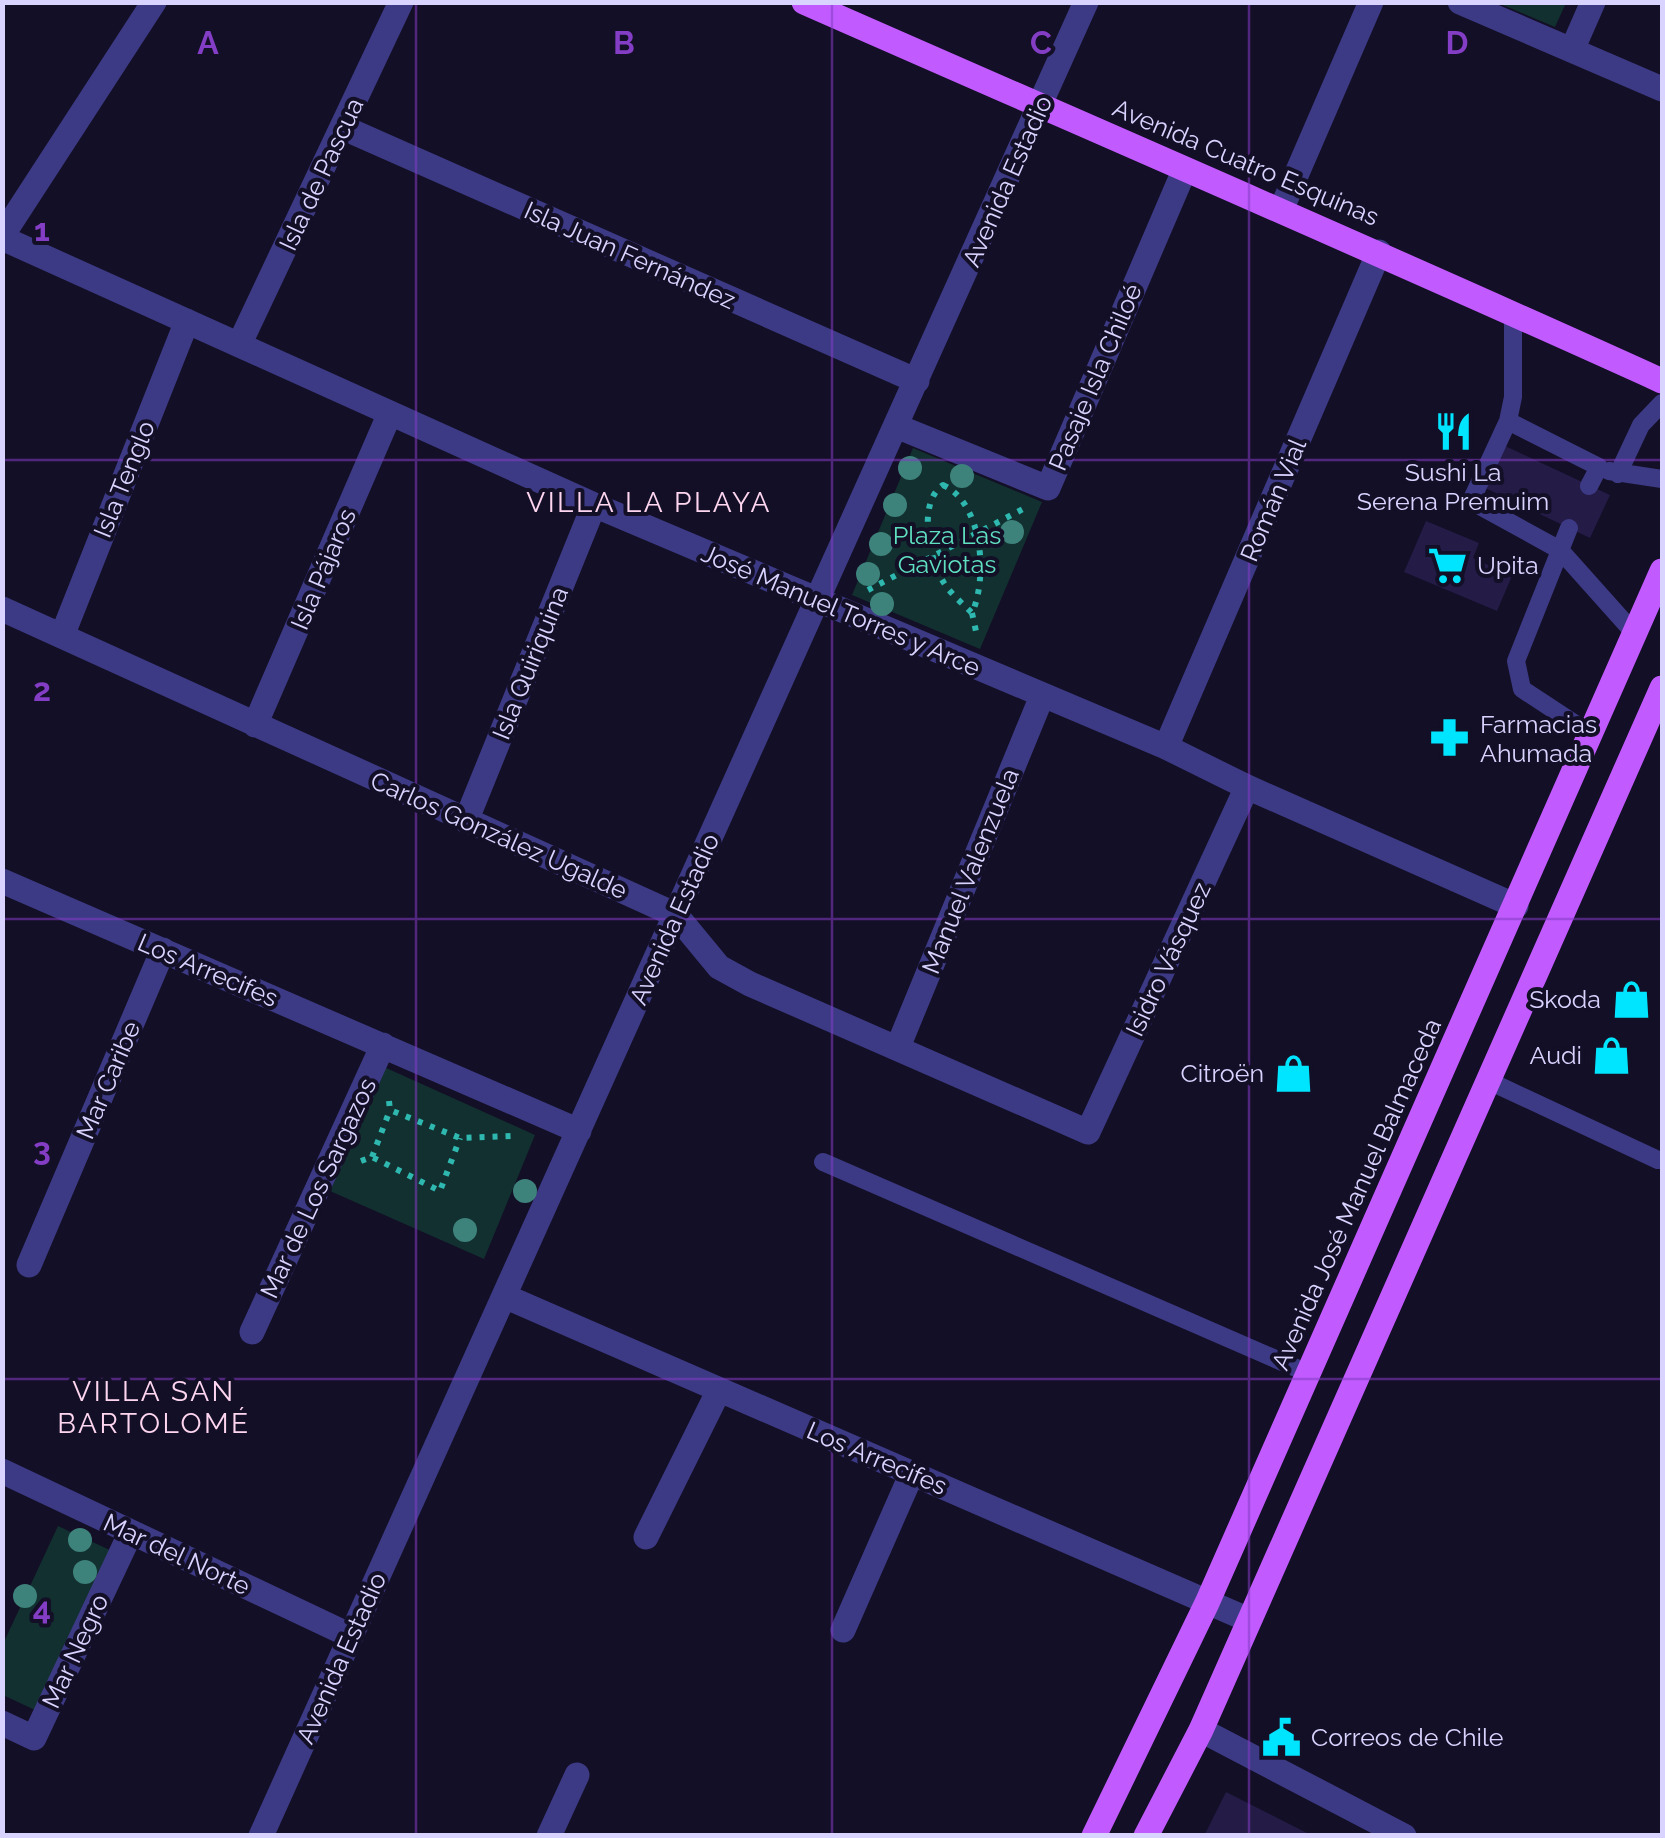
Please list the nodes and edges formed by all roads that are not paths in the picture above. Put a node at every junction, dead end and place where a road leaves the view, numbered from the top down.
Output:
1 (154, 2) edge
2 (401, 2) edge
3 (804, 2) edge
4 (1086, 2) edge
5 (1371, 2) edge
6 (1460, 2) edge
7 (1594, 2) edge
8 (1572, 50) junction
9 (1662, 90) edge
10 (1040, 106) junction
11 (344, 128) junction
12 (1184, 170) junction
13 (1281, 210) junction
14 (2, 237) edge
15 (1380, 252) junction
16 (1513, 314) junction
17 (187, 321) junction
18 (240, 345) junction
19 (916, 381) junction
20 (1662, 381) edge
21 (1662, 403) edge
22 (390, 413) junction
23 (1508, 421) junction
24 (896, 426) junction
25 (1599, 467) junction
26 (1618, 474) junction
27 (1662, 479) edge
28 (1589, 486) dead end
29 (594, 505) junction
30 (1569, 528) dead end
31 (1560, 550) junction
32 (1662, 571) edge
33 (818, 600) junction
34 (2, 609) edge
35 (1634, 634) junction
36 (62, 636) junction
37 (1662, 690) edge
38 (1042, 696) junction
39 (256, 724) junction
40 (1592, 735) junction
41 (1166, 747) junction
42 (1248, 787) junction
43 (466, 821) junction
44 (2, 881) edge
45 (1516, 906) junction
46 (676, 915) junction
47 (163, 950) junction
48 (384, 1045) junction
49 (898, 1046) junction
50 (1491, 1082) junction
51 (579, 1131) junction
52 (1088, 1132) joint
53 (1658, 1160) dead end
54 (822, 1162) dead end
55 (29, 1265) dead end
56 (504, 1296) junction
57 (252, 1332) dead end
58 (1310, 1374) junction
59 (719, 1390) junction
60 (2, 1471) edge
61 (912, 1473) junction
62 (130, 1532) junction
63 (646, 1537) dead end
64 (1207, 1603) junction
65 (1250, 1620) junction
66 (842, 1630) dead end
67 (351, 1636) junction
68 (2, 1723) edge
69 (1201, 1730) junction
70 (577, 1775) dead end
71 (270, 1833) edge
72 (549, 1836) edge
73 (1094, 1836) edge
74 (1146, 1836) edge
75 (1404, 1836) edge

1 - 14 street
2 - 11 street, Isla de Pascua
3 - 10 main road, Avenida Cuatro Esquinas
4 - 10 street, Avenida Estadio
5 - 13 street
6 - 8 street
7 - 8 street
8 - 9 street
10 - 12 main road, Avenida Cuatro Esquinas
10 - 19 street, Avenida Estadio
11 - 18 street, Isla de Pascua
11 - 19 street, Isla Juan Fernández
12 - 13 main road, Avenida Cuatro Esquinas
12 - 24 street, Pasaje Isla Chiloé
13 - 15 main road, Avenida Cuatro Esquinas
14 - 17 street, José Manuel Torres y Arce
15 - 16 main road, Avenida Cuatro Esquinas
15 - 41 street, Román Vial
16 - 20 main road, Avenida Cuatro Esquinas
16 - 23 lane
17 - 18 street, José Manuel Torres y Arce
17 - 36 street, Isla Tenglo
18 - 22 street, José Manuel Torres y Arce
19 - 24 street, Avenida Estadio
21 - 26 lane
22 - 29 street, José Manuel Torres y Arce
22 - 39 street, Isla Pájaros
23 - 25 lane
23 - 31 lane
24 - 33 street, Avenida Estadio
25 - 26 lane
25 - 28 lane
26 - 27 lane
29 - 33 street, José Manuel Torres y Arce
29 - 43 street, Isla Quiriquina
30 - 31 lane
31 - 35 lane
31 - 40 lane
32 - 35 main road, Avenida José Manuel Balmaceda
33 - 38 street, José Manuel Torres y Arce
33 - 46 street, Avenida Estadio
34 - 36 street, Carlos González Ugalde
35 - 40 main road, Avenida José Manuel Balmaceda
36 - 39 street, Carlos González Ugalde
37 - 50 main road
38 - 41 street, José Manuel Torres y Arce
38 - 49 street, Manuel Valenzuela
39 - 43 street, Carlos González Ugalde
40 - 45 main road, Avenida José Manuel Balmaceda
41 - 42 street, José Manuel Torres y Arce
42 - 45 street, José Manuel Torres y Arce
42 - 52 street, Isidro Vásquez
43 - 46 street, Carlos González Ugalde
44 - 47 street, Los Arrecifes
45 - 58 main road, Avenida José Manuel Balmaceda
46 - 49 street, Carlos González Ugalde
46 - 51 street, Avenida Estadio
47 - 48 street, Los Arrecifes
47 - 55 street, Mar Caribe
48 - 51 street, Los Arrecifes
48 - 57 street, Mar de Los Sargazos
49 - 52 street, Carlos González Ugalde
50 - 53 lane
50 - 65 main road
51 - 56 street, Avenida Estadio
54 - 58 lane
56 - 59 street, Los Arrecifes
56 - 67 street, Avenida Estadio
58 - 64 main road, Avenida José Manuel Balmaceda
59 - 61 street, Los Arrecifes
59 - 63 street
60 - 62 street, Mar del Norte
61 - 64 street, Los Arrecifes
61 - 66 street
62 - 67 street, Mar del Norte
62 - 68 street, Mar Negro
64 - 65 street, Los Arrecifes
64 - 73 main road, Avenida José Manuel Balmaceda
65 - 69 main road
67 - 71 street, Avenida Estadio
69 - 74 main road
69 - 75 street
70 - 72 street

